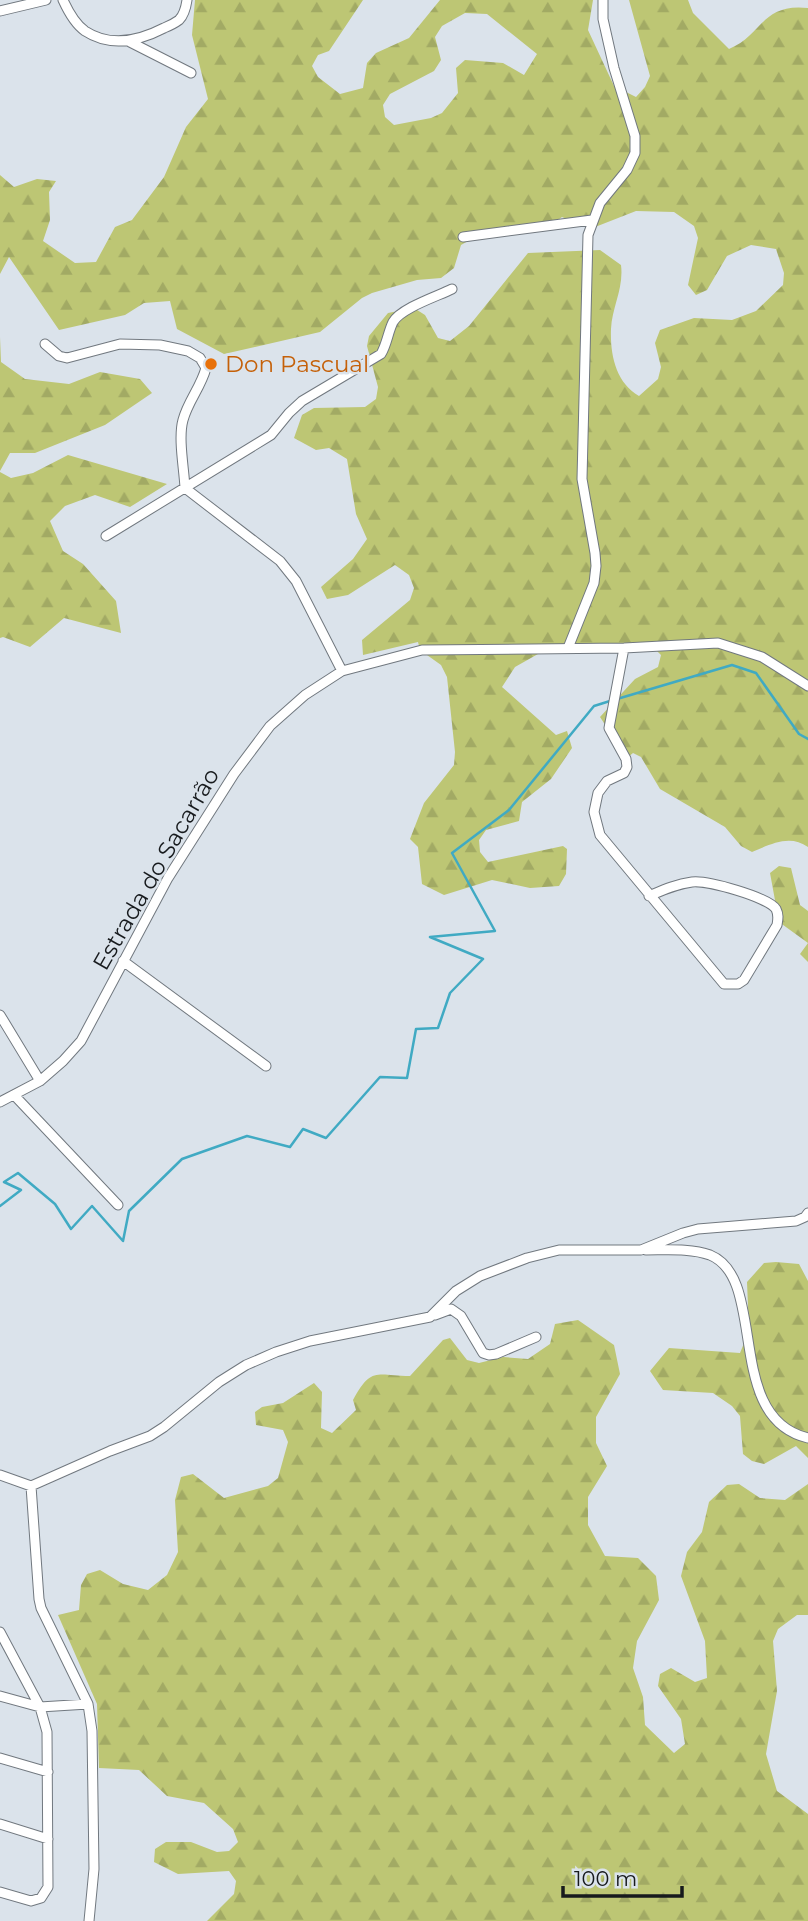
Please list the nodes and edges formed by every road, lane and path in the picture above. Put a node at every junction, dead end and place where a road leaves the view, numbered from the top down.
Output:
1 (46, 0) edge
2 (63, 0) edge
3 (187, 0) edge
4 (603, 0) edge
5 (0, 11) edge
6 (130, 42) junction
7 (191, 74) dead end
8 (592, 220) junction
9 (463, 237) dead end
10 (452, 289) dead end
11 (45, 344) dead end
12 (185, 488) junction
13 (106, 536) dead end
14 (568, 648) junction
15 (624, 648) junction
16 (342, 671) junction
17 (808, 686) edge
18 (649, 896) junction
19 (123, 961) junction
20 (0, 1015) edge
21 (266, 1066) dead end
22 (40, 1081) junction
23 (14, 1095) junction
24 (0, 1102) edge
25 (118, 1205) dead end
26 (808, 1213) edge
27 (641, 1250) junction
28 (430, 1317) junction
29 (536, 1337) dead end
30 (808, 1438) edge
31 (0, 1475) edge
32 (31, 1486) junction
33 (0, 1632) edge
34 (0, 1696) edge
35 (88, 1704) junction
36 (40, 1707) junction
37 (0, 1758) edge
38 (48, 1772) junction
39 (0, 1824) edge
40 (48, 1839) junction
41 (0, 1892) edge
42 (89, 1921) edge

1 - 5 street
2 - 6 street
3 - 6 street
4 - 8 street
6 - 7 street
8 - 9 street
8 - 14 street
10 - 12 street
11 - 12 street
12 - 13 street
12 - 16 street
14 - 15 street, Estrada do Sacarrão
14 - 16 street, Estrada do Sacarrão
15 - 17 street, Estrada do Sacarrão
15 - 18 street
16 - 19 street, Estrada do Sacarrão
18 - 18 street
19 - 21 street
19 - 22 street, Estrada do Sacarrão
20 - 22 street
22 - 23 street, Estrada do Sacarrão
23 - 24 street, Estrada do Sacarrão
23 - 25 street
26 - 27 street
27 - 28 street
27 - 30 street
28 - 29 street
28 - 32 street
31 - 32 street
32 - 35 street
33 - 36 street
34 - 36 street
35 - 36 street
35 - 42 street
36 - 38 street
37 - 38 street
38 - 40 street
39 - 40 street
40 - 41 street

